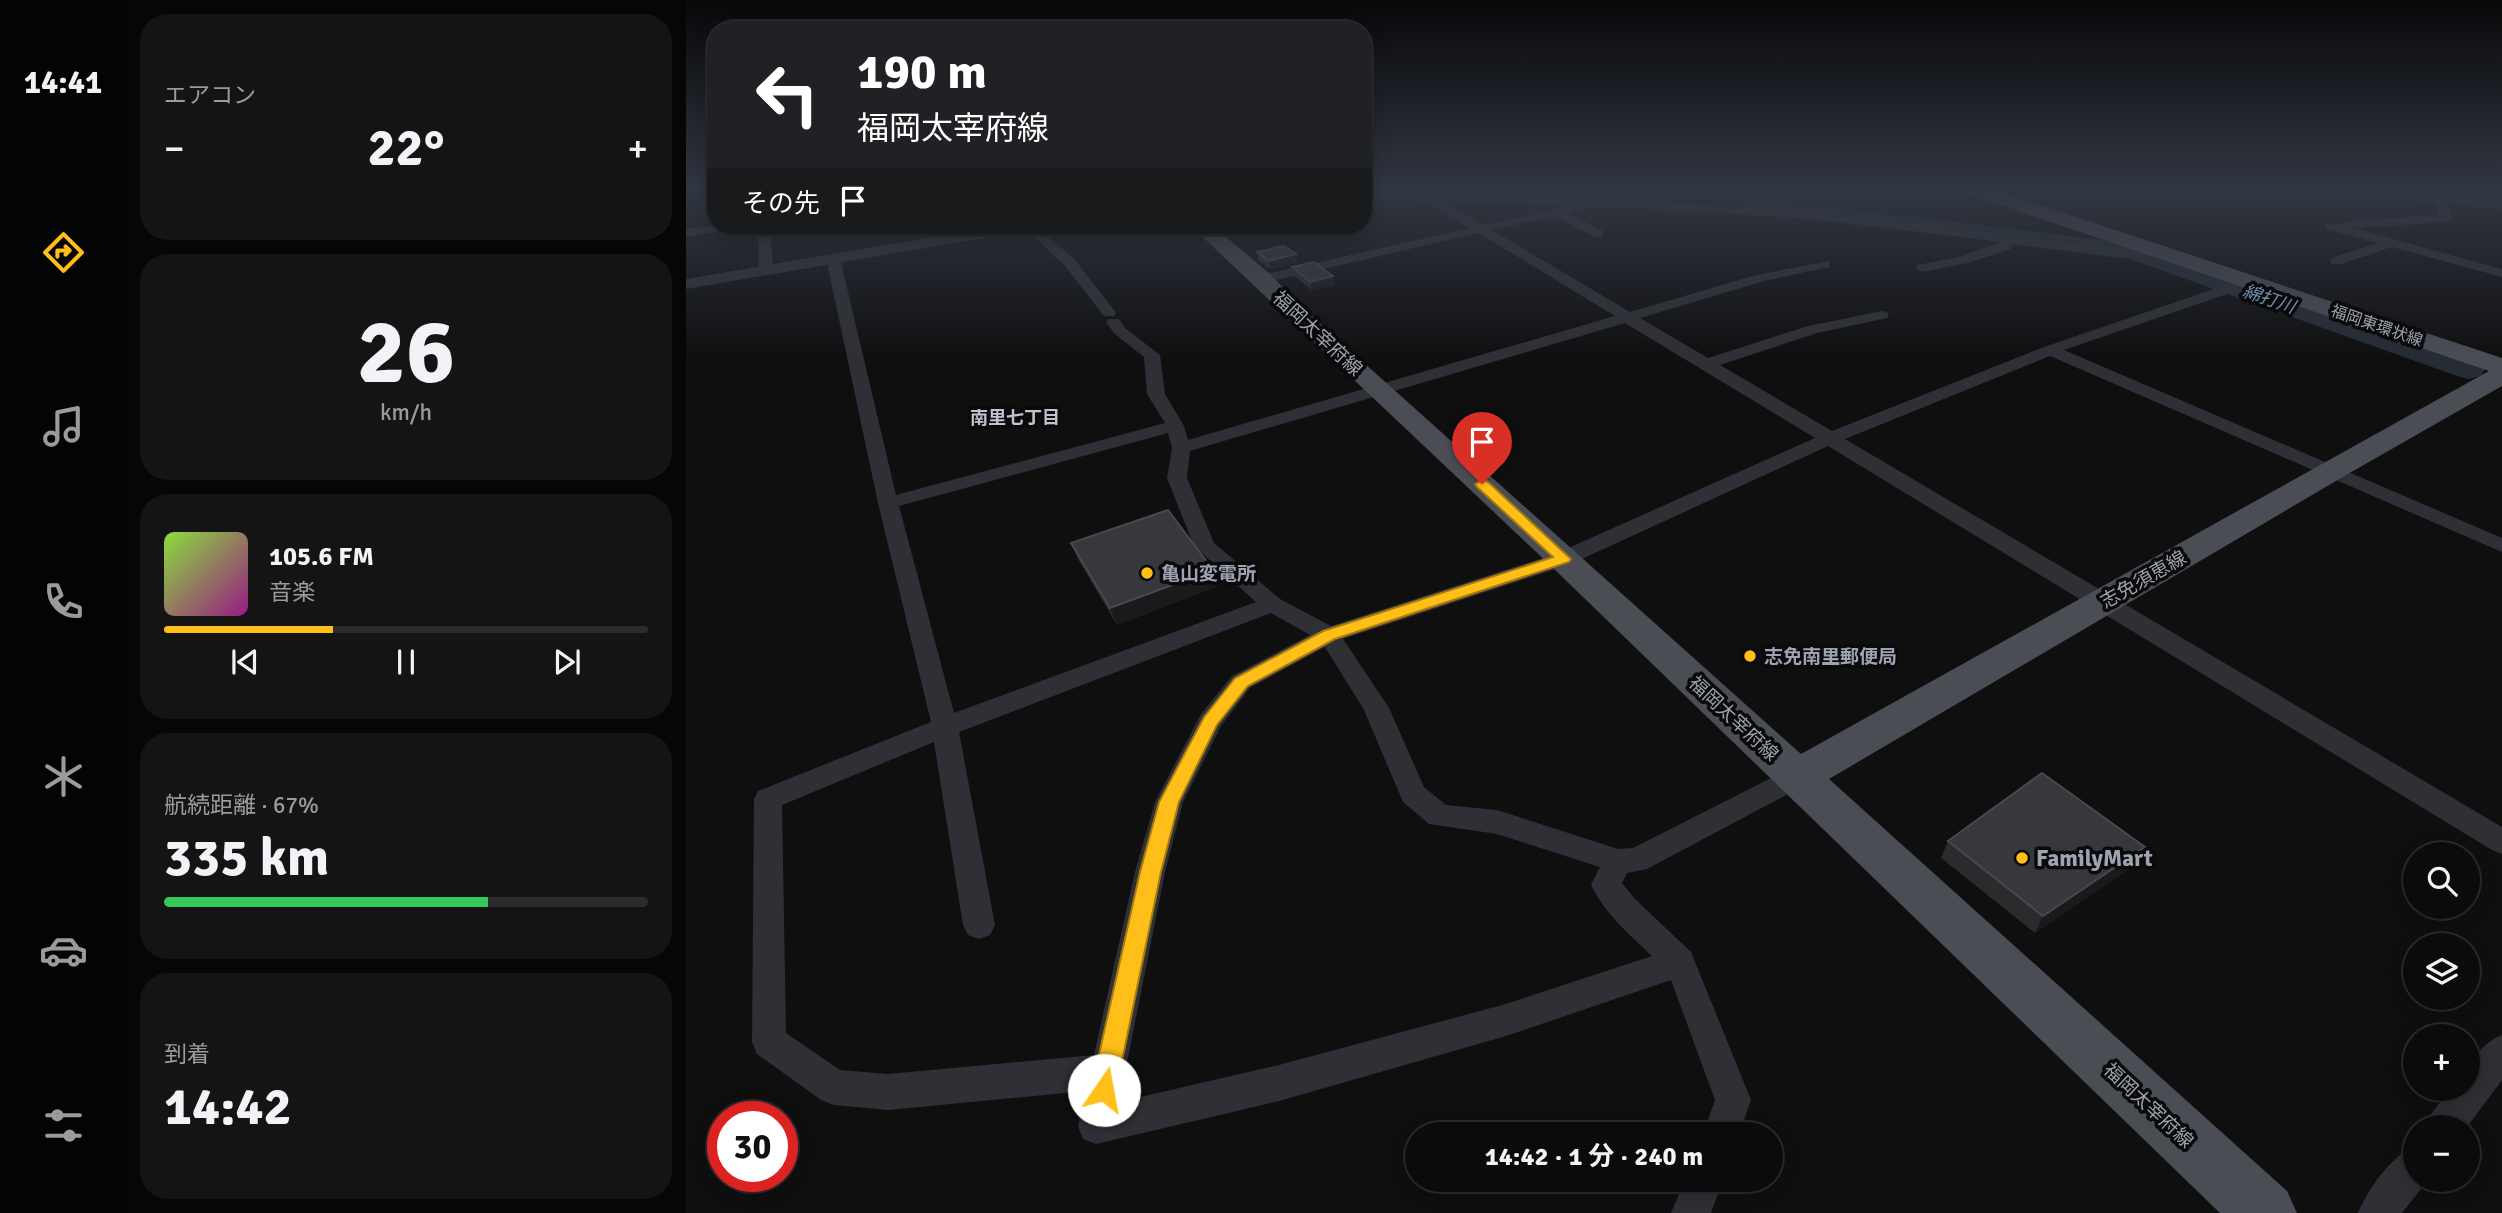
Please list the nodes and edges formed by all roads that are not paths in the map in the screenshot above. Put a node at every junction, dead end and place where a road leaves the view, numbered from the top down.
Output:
1 (765, 246) edge
2 (908, 246) edge
3 (1050, 246) edge
4 (1224, 246) edge
5 (1410, 246) edge
6 (1510, 246) edge
7 (2006, 246) edge
8 (2079, 246) edge
9 (2123, 246) edge
10 (2185, 246) edge
11 (2383, 246) edge
12 (2401, 246) edge
13 (2137, 251) junction
14 (833, 258) junction
15 (2336, 261) dead end
16 (1824, 264) dead end
17 (2480, 267) junction
18 (1922, 268) dead end
19 (766, 269) junction
20 (2502, 273) edge
21 (2457, 277) dead end
22 (1262, 279) junction
23 (686, 284) edge
24 (2237, 285) junction
25 (1882, 315) dead end
26 (1627, 316) junction
27 (2057, 348) junction
28 (2502, 349) edge
29 (1707, 364) junction
30 (2499, 378) edge
31 (1380, 391) junction
32 (1175, 426) junction
33 (1829, 439) junction
34 (1181, 448) junction
35 (2330, 471) junction
36 (888, 503) junction
37 (2502, 546) edge
38 (1563, 559) junction
39 (2105, 602) junction
40 (1272, 604) junction
41 (1329, 635) junction
42 (945, 727) junction
43 (1797, 777) junction
44 (2502, 842) edge
45 (1618, 861) junction
46 (979, 925) dead end
47 (1680, 962) junction
48 (2502, 1052) edge
49 (1108, 1071) junction
50 (2453, 1115) edge
51 (1725, 1122) edge
52 (2403, 1181) edge
53 (1699, 1192) edge
54 (1691, 1213) edge
55 (2265, 1213) edge
56 (2378, 1213) edge

1 - 19 street
2 - 14 street
3 - 32 street
4 - 22 main road, 福岡太宰府線
5 - 22 street
6 - 26 street
7 - 18 street
8 - 13 street
9 - 13 main road, 福岡東環状線
10 - 28 main road, 福岡東環状線
11 - 15 street
12 - 17 street
13 - 24 main road, 福岡東環状線
14 - 19 street
14 - 36 street
16 - 26 street
17 - 20 street
17 - 21 street
19 - 23 street
22 - 31 main road, 福岡太宰府線
24 - 27 street
24 - 30 main road, 福岡東環状線
25 - 29 street
26 - 29 street
26 - 31 street
27 - 33 street
27 - 35 street
29 - 33 street
30 - 35 main road, 志免須恵線
31 - 34 street
31 - 38 main road, 福岡太宰府線
32 - 34 street
32 - 36 street
33 - 38 street
33 - 39 street
34 - 40 street
35 - 37 street
35 - 39 main road, 志免須恵線
36 - 42 street
38 - 41 street
38 - 43 main road, 福岡太宰府線
39 - 43 main road, 志免須恵線
39 - 44 street
40 - 41 street
40 - 42 street
41 - 45 street
41 - 49 street
42 - 46 street
42 - 49 street
43 - 45 street
43 - 55 main road, 福岡太宰府線
45 - 47 street
47 - 49 street
47 - 51 street
48 - 50 street
52 - 56 street
53 - 54 street

